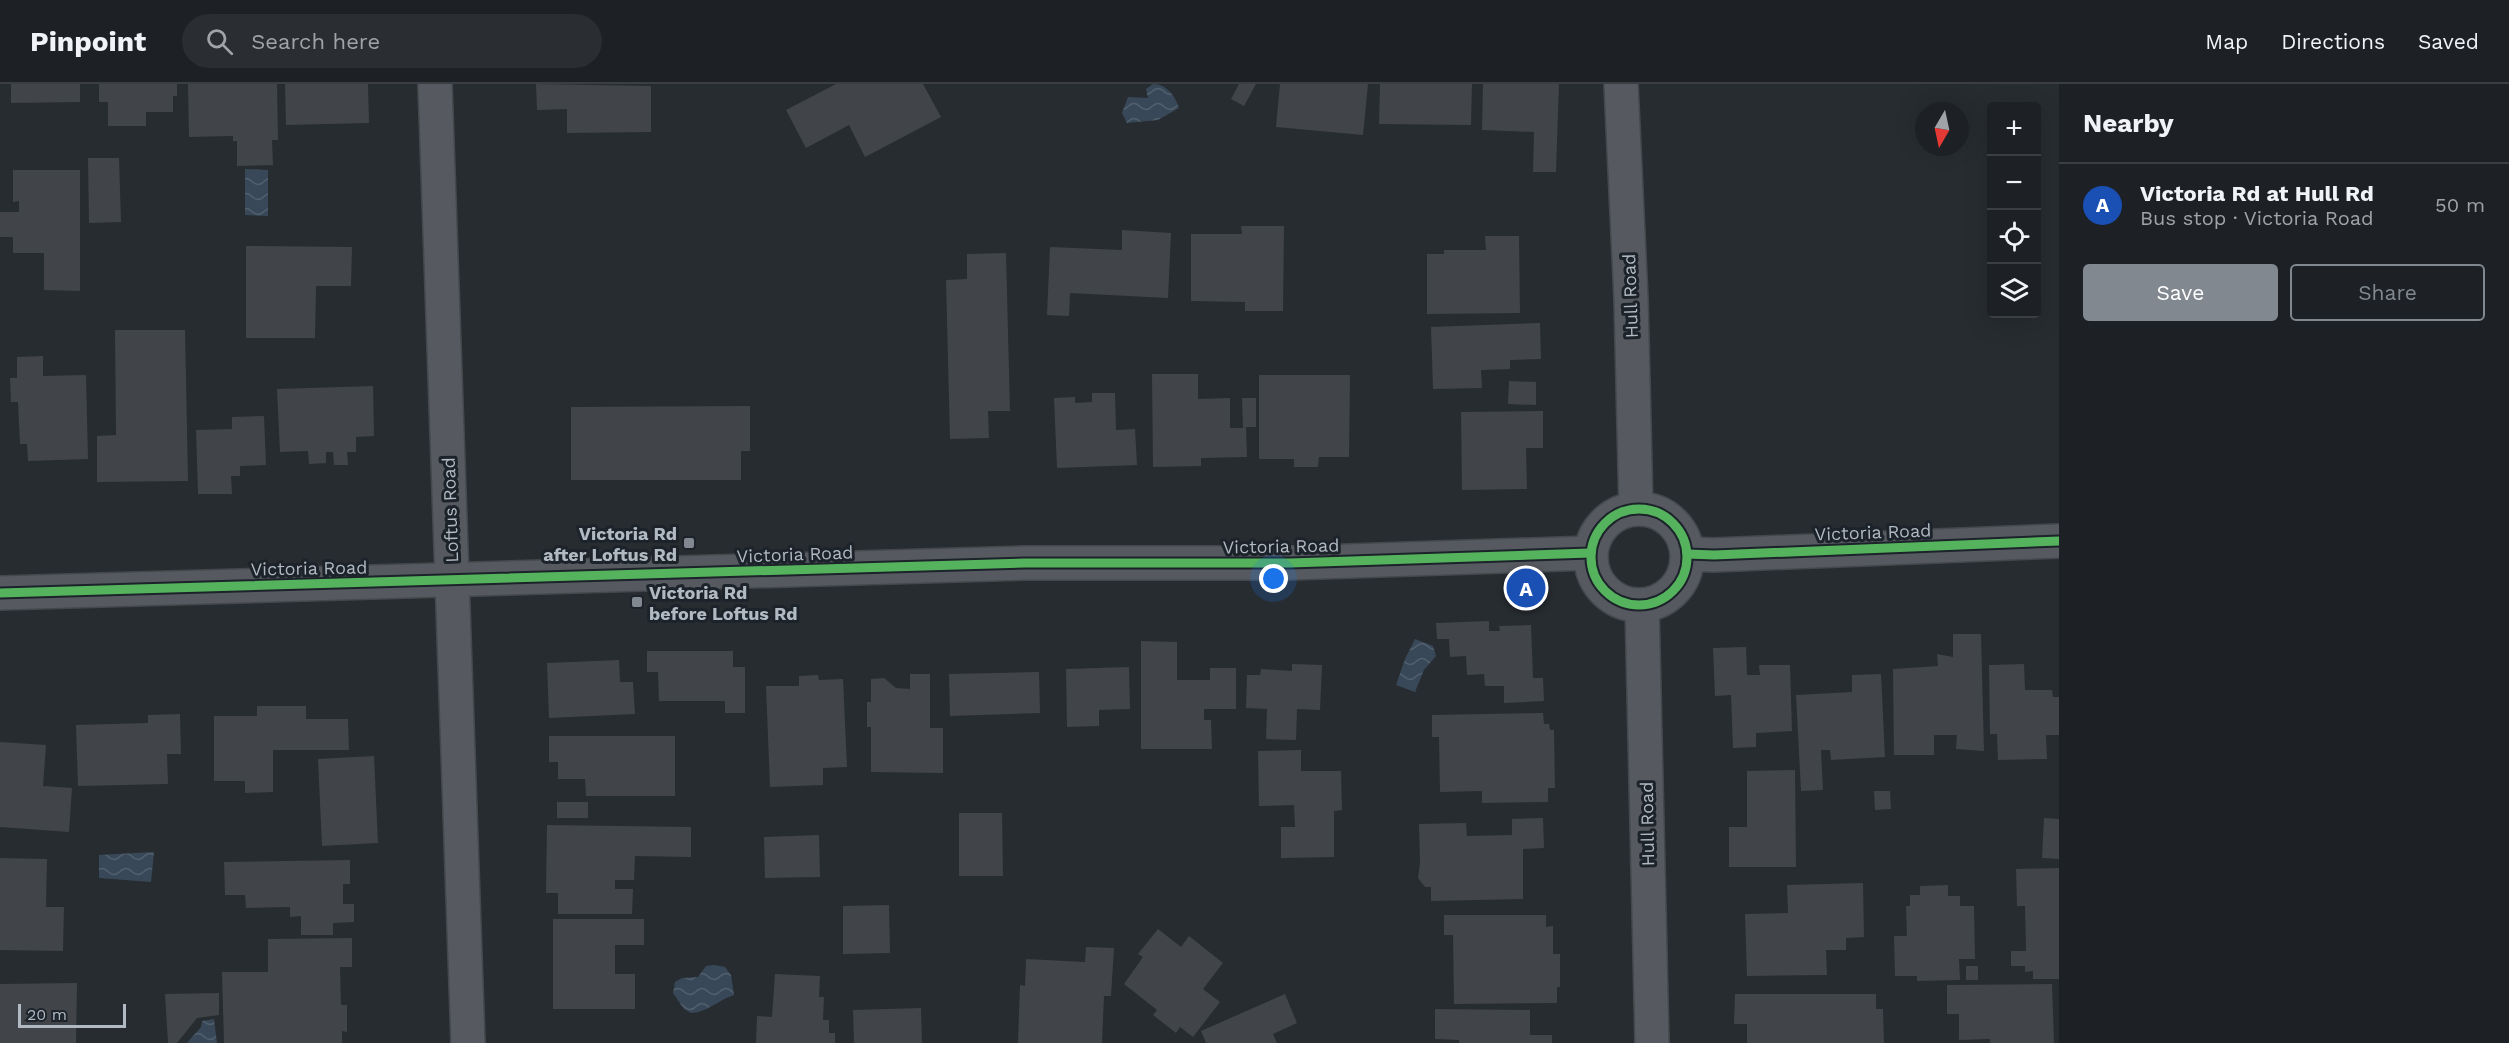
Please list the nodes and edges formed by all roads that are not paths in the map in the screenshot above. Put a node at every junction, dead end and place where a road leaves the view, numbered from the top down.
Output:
1 (435, 84) edge
2 (1621, 84) edge
3 (1636, 509) junction
4 (2059, 541) edge
5 (1590, 554) junction
6 (1688, 554) junction
7 (453, 581) junction
8 (0, 593) edge
9 (1642, 605) junction
10 (468, 1043) edge
11 (1652, 1043) edge

1 - 7 street, Loftus Road
2 - 3 street, Hull Road
3 - 5 street
3 - 6 street
4 - 6 street, Victoria Road
5 - 7 street, Victoria Road
5 - 9 street
6 - 9 street
7 - 8 street, Victoria Road
7 - 10 street, Loftus Road
9 - 11 street, Hull Road

